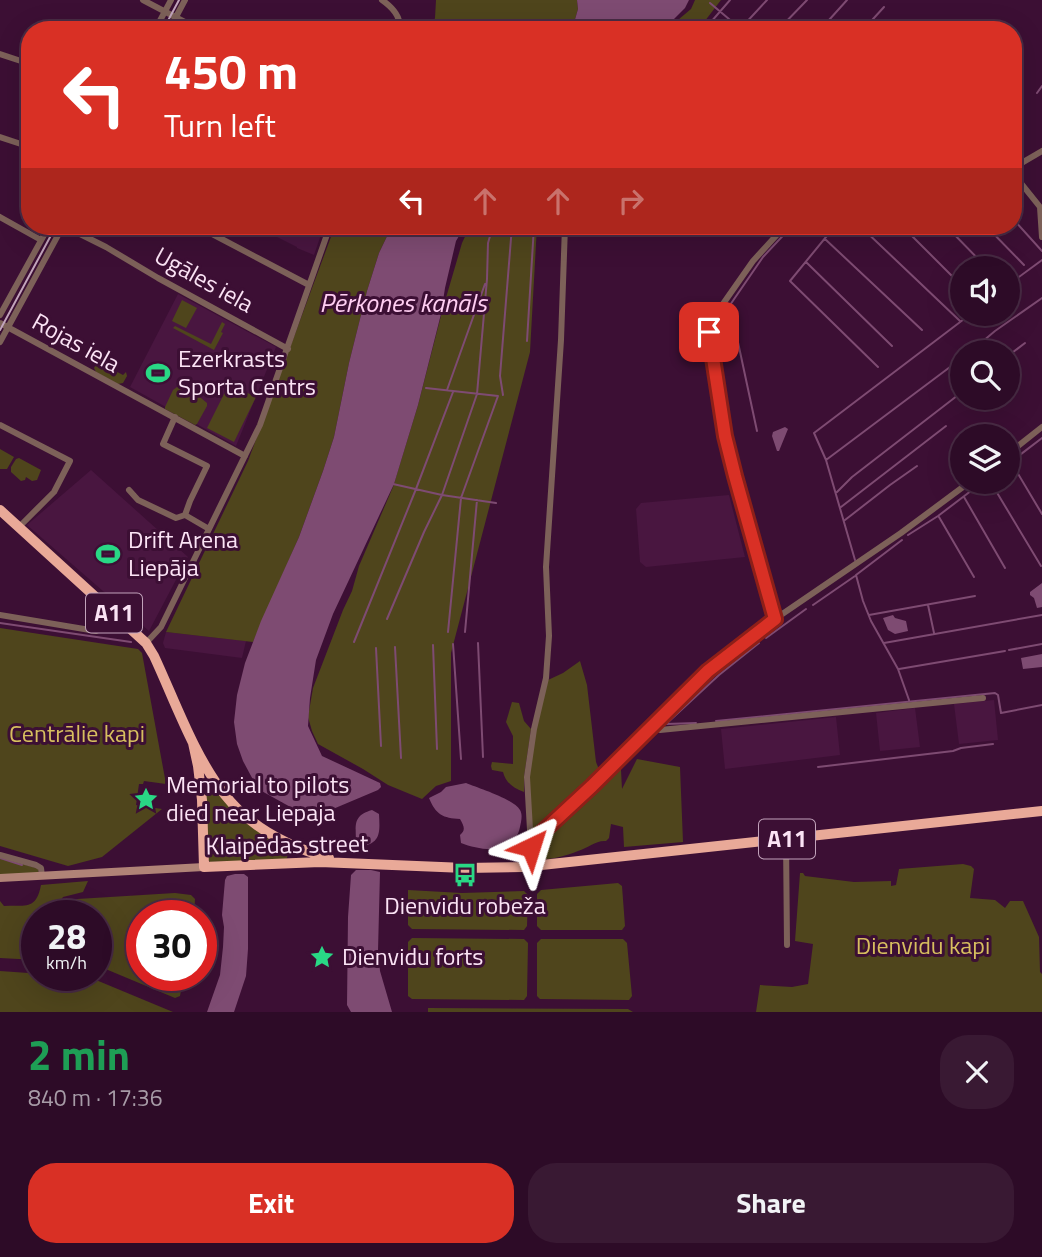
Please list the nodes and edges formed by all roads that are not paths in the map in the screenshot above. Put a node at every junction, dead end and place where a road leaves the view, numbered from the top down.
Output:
1 (143, 0) edge
2 (171, 0) edge
3 (184, 0) edge
4 (382, 0) edge
5 (165, 11) junction
6 (175, 17) junction
7 (160, 21) edge
8 (173, 21) edge
9 (183, 21) edge
10 (399, 21) edge
11 (0, 54) edge
12 (21, 61) edge
13 (0, 137) edge
14 (21, 144) edge
15 (1042, 151) edge
16 (1022, 163) edge
17 (1022, 185) edge
18 (0, 217) edge
19 (21, 229) edge
20 (32, 235) edge
21 (44, 235) edge
22 (59, 235) edge
23 (82, 235) edge
24 (214, 235) edge
25 (327, 235) edge
26 (565, 235) edge
27 (777, 235) edge
28 (1042, 237) edge
29 (41, 240) junction
30 (309, 285) junction
31 (0, 315) edge
32 (0, 323) edge
33 (8, 327) junction
34 (0, 342) edge
35 (288, 349) junction
36 (175, 417) junction
37 (0, 425) edge
38 (1042, 427) edge
39 (1020, 444) edge
40 (245, 456) junction
41 (129, 489) dead end
42 (954, 494) edge
43 (0, 510) edge
44 (186, 515) junction
45 (19, 527) junction
46 (209, 529) junction
47 (0, 615) edge
48 (117, 616) junction
49 (775, 619) junction
50 (146, 643) junction
51 (982, 698) dead end
52 (651, 727) junction
53 (193, 743) junction
54 (223, 793) junction
55 (202, 800) junction
56 (1042, 811) edge
57 (274, 837) junction
58 (786, 839) junction
59 (530, 840) junction
60 (0, 855) edge
61 (286, 863) junction
62 (350, 863) junction
63 (532, 866) junction
64 (204, 867) junction
65 (42, 876) junction
66 (0, 878) edge
67 (787, 945) dead end

1 - 5 street
2 - 5 street
3 - 6 street
4 - 10 street
5 - 6 street
5 - 7 street
6 - 8 street
6 - 9 street
11 - 12 street
13 - 14 street
15 - 16 street
17 - 28 street
18 - 19 street
20 - 29 street
21 - 29 street
22 - 33 street
23 - 35 street, Ugāles iela
24 - 30 street
25 - 30 street
26 - 59 street
27 - 49 street
29 - 31 street
30 - 35 street
32 - 33 street, Rojas iela
33 - 34 street
33 - 36 street, Rojas iela
35 - 40 street
36 - 40 street, Rojas iela
36 - 44 street
37 - 45 street
38 - 39 street
40 - 46 street
41 - 44 street
42 - 49 street
43 - 45 highway, A11
44 - 46 street
45 - 48 highway, A11
46 - 50 street
47 - 48 street
48 - 50 highway, A11
49 - 52 street
50 - 53 highway, A11
51 - 52 street
52 - 59 street
53 - 54 highway, A11
53 - 55 highway, A11
54 - 55 highway
54 - 57 highway, A11
55 - 64 highway, A11
56 - 58 highway, A11
57 - 61 highway
57 - 62 highway, A11
58 - 63 highway, A11
58 - 67 street
59 - 63 street
60 - 65 street
61 - 62 highway, Klaipēdas street / A11
61 - 64 highway, Klaipēdas street / A11
62 - 63 highway, Klaipēdas street / A11
64 - 65 main road, Klaipēdas street
65 - 66 main road, Klaipēdas street

